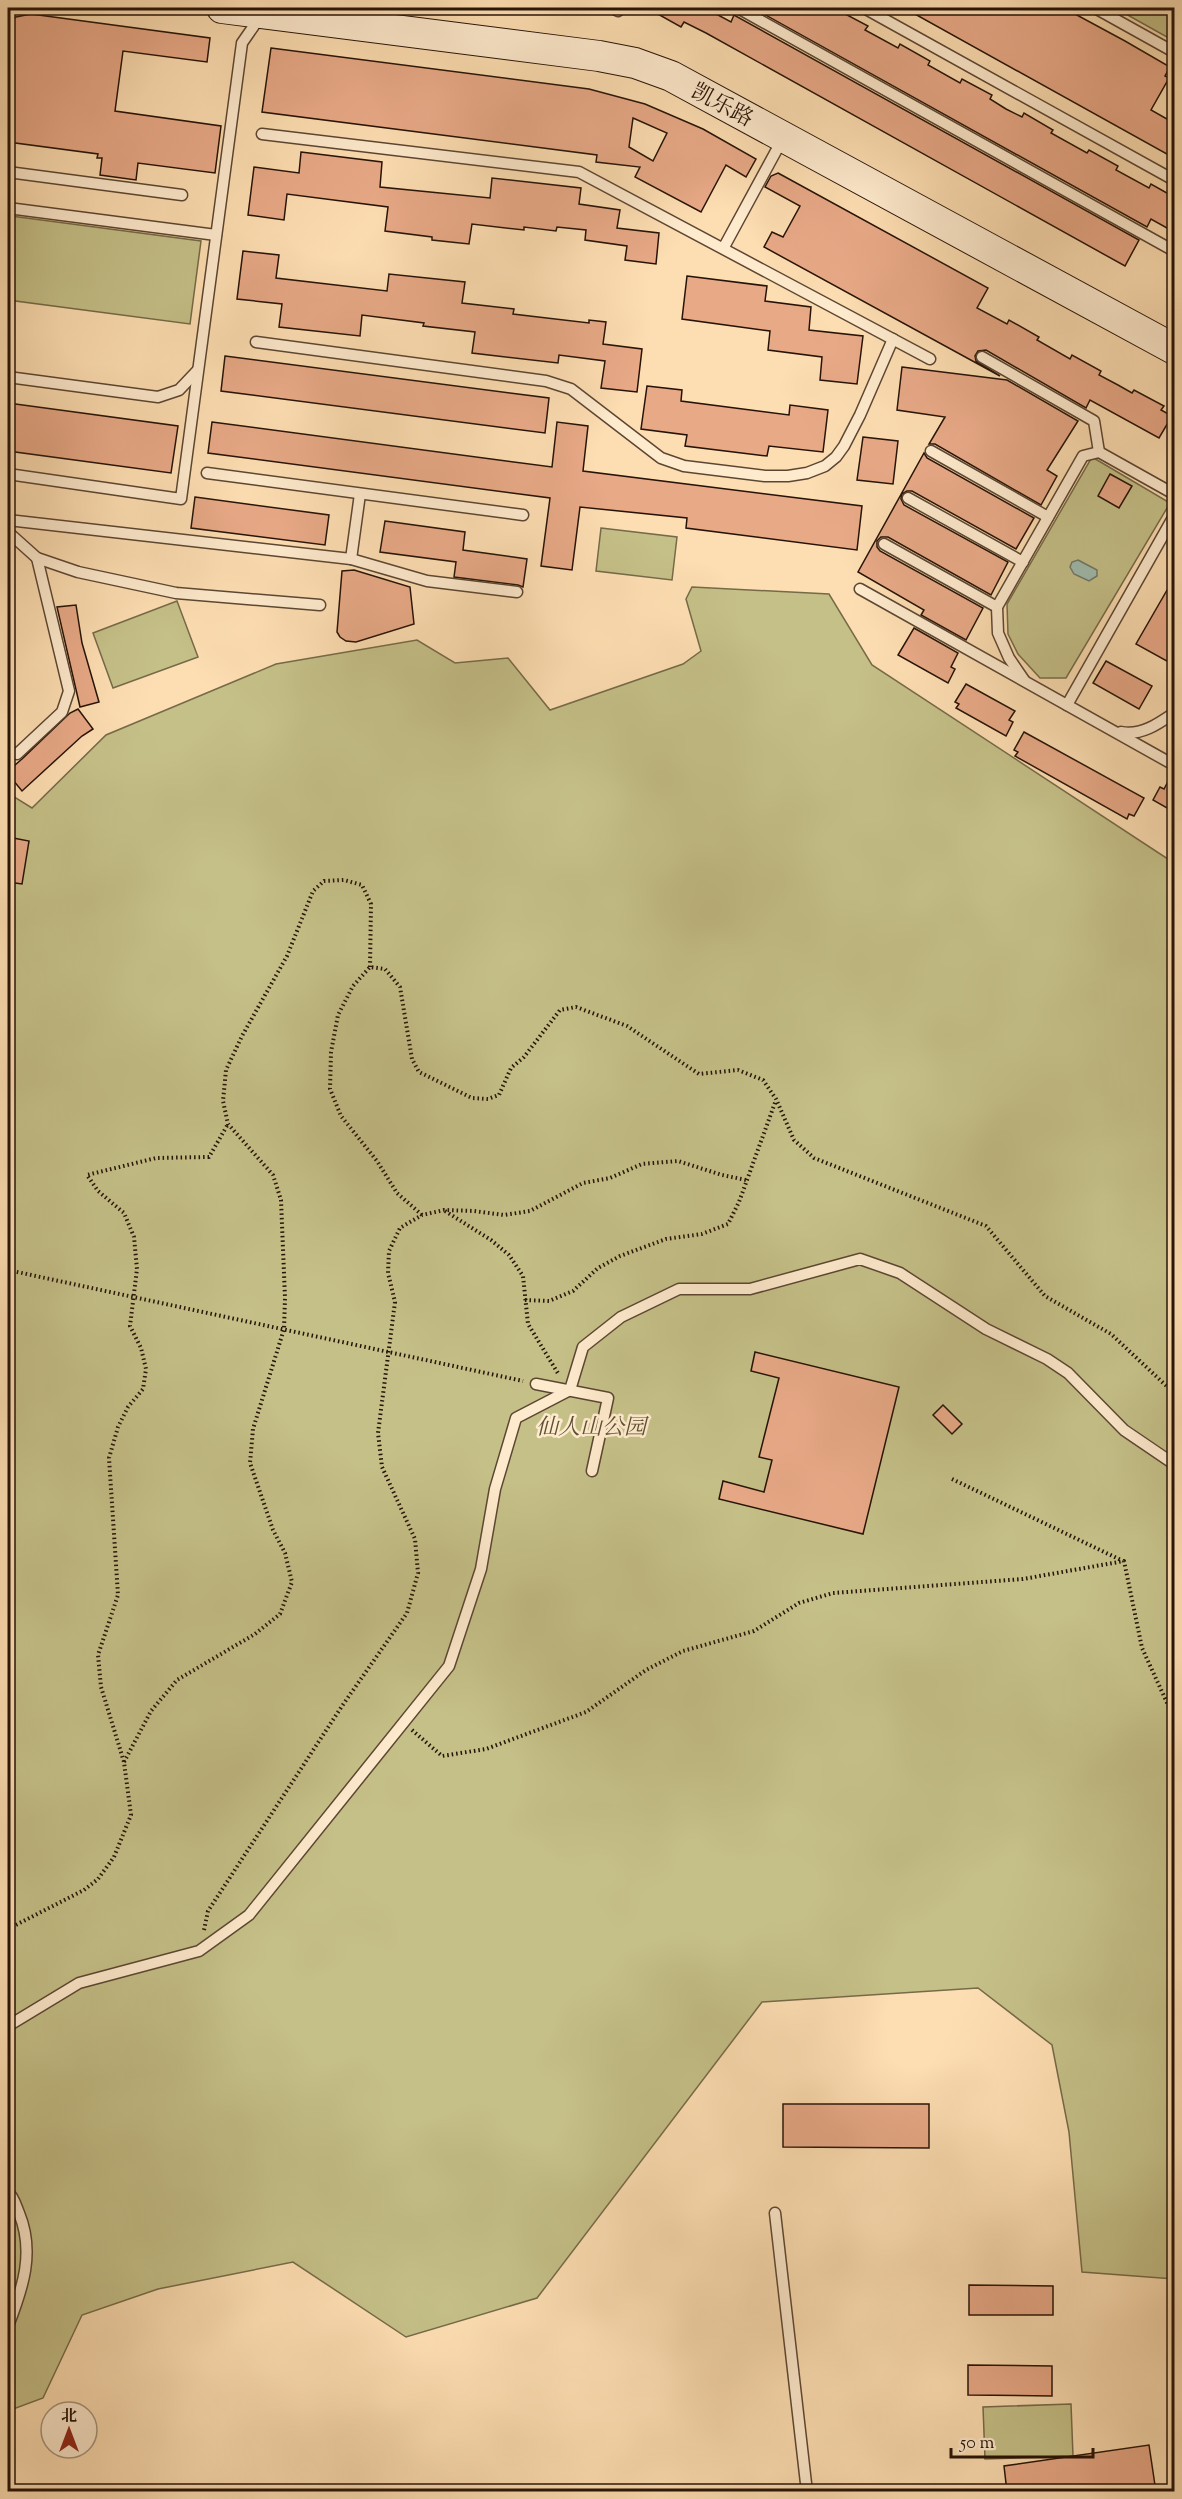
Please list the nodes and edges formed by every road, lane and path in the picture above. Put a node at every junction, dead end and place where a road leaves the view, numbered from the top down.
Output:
1 (222, 8) edge
2 (738, 8) edge
3 (864, 8) edge
4 (1095, 8) edge
5 (263, 10) edge
6 (1174, 52) edge
7 (262, 134) dead end
8 (783, 137) junction
9 (8, 172) edge
10 (1174, 180) edge
11 (182, 195) dead end
12 (8, 208) edge
13 (216, 235) junction
14 (724, 247) junction
15 (1174, 250) edge
16 (893, 339) junction
17 (256, 342) dead end
18 (1174, 349) edge
19 (982, 357) dead end
20 (930, 359) dead end
21 (198, 370) junction
22 (8, 377) edge
23 (931, 451) dead end
24 (1100, 452) junction
25 (207, 473) dead end
26 (8, 474) edge
27 (360, 494) junction
28 (1174, 494) edge
29 (908, 498) dead end
30 (523, 516) dead end
31 (1174, 516) edge
32 (1048, 517) junction
33 (8, 520) edge
34 (8, 532) edge
35 (884, 544) dead end
36 (37, 558) junction
37 (351, 559) junction
38 (1023, 562) junction
39 (860, 589) dead end
40 (517, 592) dead end
41 (320, 605) dead end
42 (997, 607) junction
43 (1026, 682) junction
44 (1067, 705) junction
45 (1174, 713) edge
46 (1112, 730) junction
47 (17, 754) dead end
48 (1174, 765) edge
49 (370, 967) junction
50 (776, 1099) junction
51 (228, 1124) junction
52 (746, 1180) junction
53 (444, 1210) junction
54 (422, 1215) junction
55 (8, 1270) edge
56 (133, 1296) junction
57 (525, 1300) junction
58 (284, 1329) junction
59 (388, 1350) junction
60 (536, 1384) joint
61 (570, 1390) junction
62 (1174, 1393) edge
63 (1174, 1464) edge
64 (592, 1471) dead end
65 (952, 1479) dead end
66 (1124, 1561) junction
67 (1174, 1718) edge
68 (405, 1724) junction
69 (124, 1762) junction
70 (8, 1929) edge
71 (199, 1951) junction
72 (8, 2026) edge
73 (8, 2192) edge
74 (775, 2213) dead end
75 (8, 2326) edge
76 (807, 2492) edge

1 - 5 street, 凯乐路
2 - 15 lane
3 - 10 lane
4 - 6 lane
5 - 8 street, 凯乐路
5 - 13 lane
7 - 14 lane
8 - 14 lane
8 - 18 street, 凯乐路
9 - 11 lane
12 - 13 lane
13 - 21 lane
14 - 16 lane
16 - 17 lane
16 - 20 lane
19 - 24 lane
21 - 22 lane
21 - 26 lane
23 - 32 lane
24 - 28 lane
24 - 32 lane
25 - 27 lane
27 - 30 lane
27 - 37 lane
29 - 38 lane
31 - 44 lane
32 - 38 lane
33 - 37 lane
34 - 36 lane
35 - 42 lane
36 - 41 lane
36 - 47 lane
37 - 40 lane
38 - 42 lane
39 - 43 lane
42 - 43 lane
43 - 44 lane
44 - 46 lane
45 - 46 lane
46 - 48 lane
49 - 50 path
49 - 51 path
49 - 54 path
50 - 52 path
50 - 62 path
51 - 56 path
51 - 58 path
52 - 53 path
52 - 57 path
53 - 54 path
53 - 57 path
54 - 59 path
55 - 56 path
56 - 58 path
56 - 69 path
57 - 61 path
58 - 59 path
58 - 69 path
59 - 60 path
59 - 71 path
60 - 61 lane
61 - 63 lane
61 - 64 lane
61 - 68 lane
65 - 66 path
66 - 67 path
66 - 68 path
68 - 71 lane
69 - 70 path
71 - 72 lane
73 - 75 lane
74 - 76 lane

